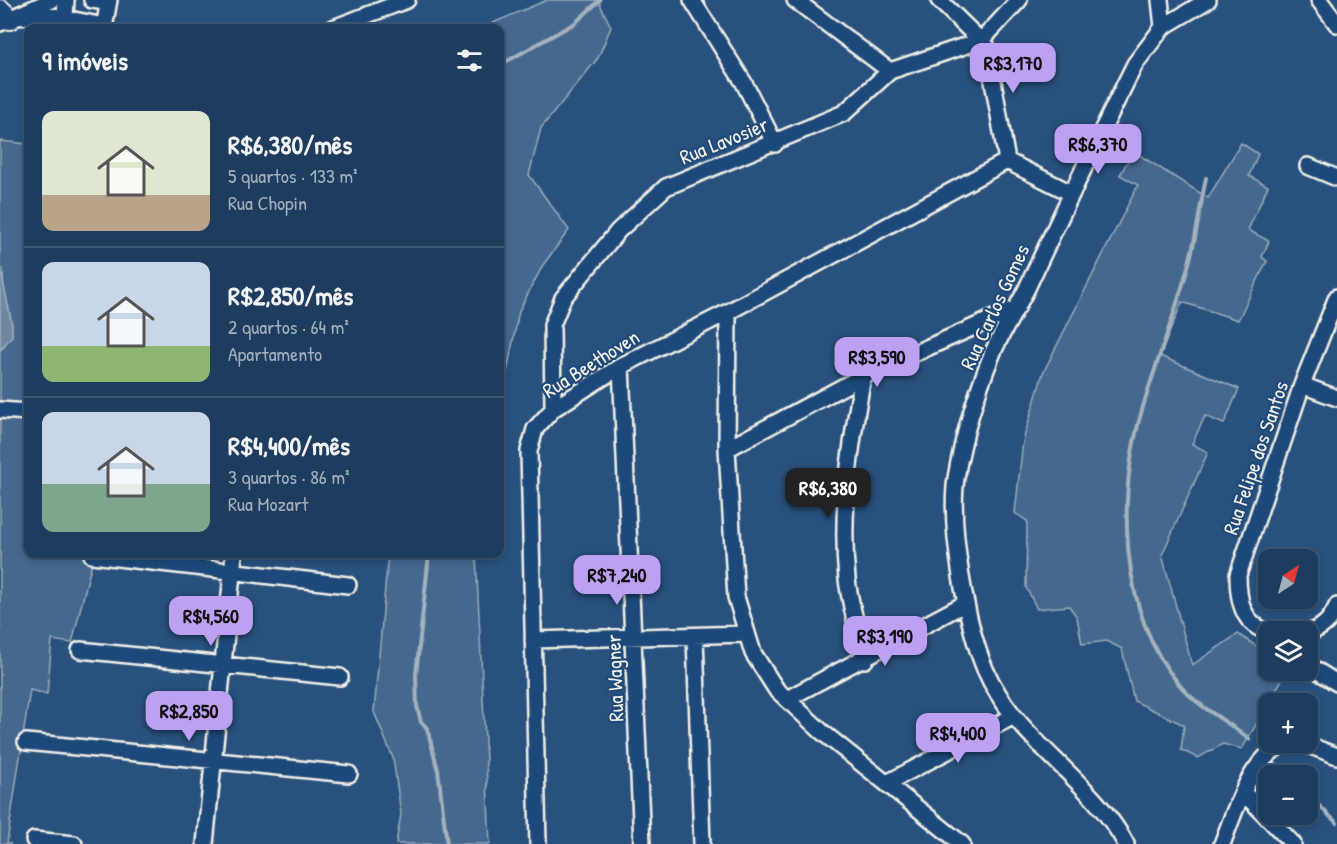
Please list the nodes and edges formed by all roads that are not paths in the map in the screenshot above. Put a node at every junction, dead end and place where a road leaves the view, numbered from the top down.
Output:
1 (52, 0) edge
2 (66, 0) edge
3 (92, 0) edge
4 (407, 0) edge
5 (692, 0) edge
6 (795, 0) edge
7 (939, 0) edge
8 (1018, 0) edge
9 (1160, 0) edge
10 (1208, 0) edge
11 (1319, 0) edge
12 (109, 1) edge
13 (6, 17) edge
14 (65, 18) junction
15 (91, 24) edge
16 (105, 24) edge
17 (344, 24) edge
18 (1337, 24) edge
19 (1163, 27) junction
20 (982, 40) junction
21 (890, 71) junction
22 (775, 144) junction
23 (1007, 161) junction
24 (1308, 166) dead end
25 (1337, 178) edge
26 (1071, 193) junction
27 (1337, 297) edge
28 (1017, 308) junction
29 (728, 312) junction
30 (621, 366) junction
31 (863, 376) junction
32 (1302, 385) junction
33 (1337, 398) edge
34 (553, 409) junction
35 (0, 410) edge
36 (24, 412) edge
37 (727, 450) junction
38 (117, 558) edge
39 (234, 558) edge
40 (232, 572) junction
41 (348, 585) dead end
42 (966, 603) junction
43 (1337, 606) edge
44 (1258, 626) edge
45 (1318, 627) edge
46 (747, 634) junction
47 (695, 636) junction
48 (635, 638) junction
49 (533, 640) junction
50 (80, 650) dead end
51 (865, 660) junction
52 (223, 665) junction
53 (1318, 671) edge
54 (340, 677) dead end
55 (1337, 683) edge
56 (787, 699) junction
57 (1014, 716) junction
58 (26, 742) dead end
59 (1318, 749) edge
60 (1271, 753) edge
61 (1337, 756) edge
62 (213, 760) junction
63 (349, 774) dead end
64 (887, 783) junction
65 (1243, 792) junction
66 (33, 840) dead end
67 (74, 844) edge
68 (205, 844) edge
69 (538, 844) edge
70 (642, 844) edge
71 (702, 844) edge
72 (962, 844) edge
73 (1126, 844) edge
74 (1222, 844) edge
75 (1293, 844) edge

1 - 13 street
2 - 14 street
3 - 12 street
4 - 17 street
5 - 22 street
6 - 21 street
7 - 20 street
8 - 20 street, Rua Lavosier
9 - 19 street
10 - 19 street, Rua Carlos Gomes
11 - 18 street
12 - 16 street
13 - 14 street
14 - 15 street
19 - 26 street, Rua Carlos Gomes
20 - 21 street, Rua Lavosier
20 - 23 street
21 - 22 street, Rua Lavosier
22 - 34 street, Rua Lavosier
23 - 26 street
23 - 29 street, Rua Beethoven
24 - 25 street
26 - 28 street, Rua Carlos Gomes
27 - 32 street, Rua Felipe dos Santos
28 - 31 street
28 - 42 street, Rua Carlos Gomes
29 - 30 street, Rua Beethoven
29 - 37 street
30 - 34 street, Rua Beethoven
30 - 48 street, Rua Wagner
31 - 37 street
31 - 51 street
32 - 33 street
32 - 44 street, Rua Felipe dos Santos
34 - 49 street, Rua Beethoven
35 - 36 street
37 - 46 street
38 - 40 street
39 - 40 street
40 - 41 street
40 - 52 street
42 - 51 street
42 - 57 street, Rua Carlos Gomes
43 - 45 street
46 - 47 street
46 - 56 street
47 - 48 street
47 - 71 street
48 - 49 street
48 - 70 street, Rua Wagner
49 - 69 street, Rua Beethoven
50 - 52 street
51 - 56 street
52 - 54 street
52 - 62 street
53 - 55 street
56 - 64 street
57 - 64 street
57 - 73 street, Rua Carlos Gomes
58 - 62 street
59 - 61 street
60 - 65 street
62 - 63 street
62 - 68 street
64 - 72 street
65 - 74 street
65 - 75 street
66 - 67 street

